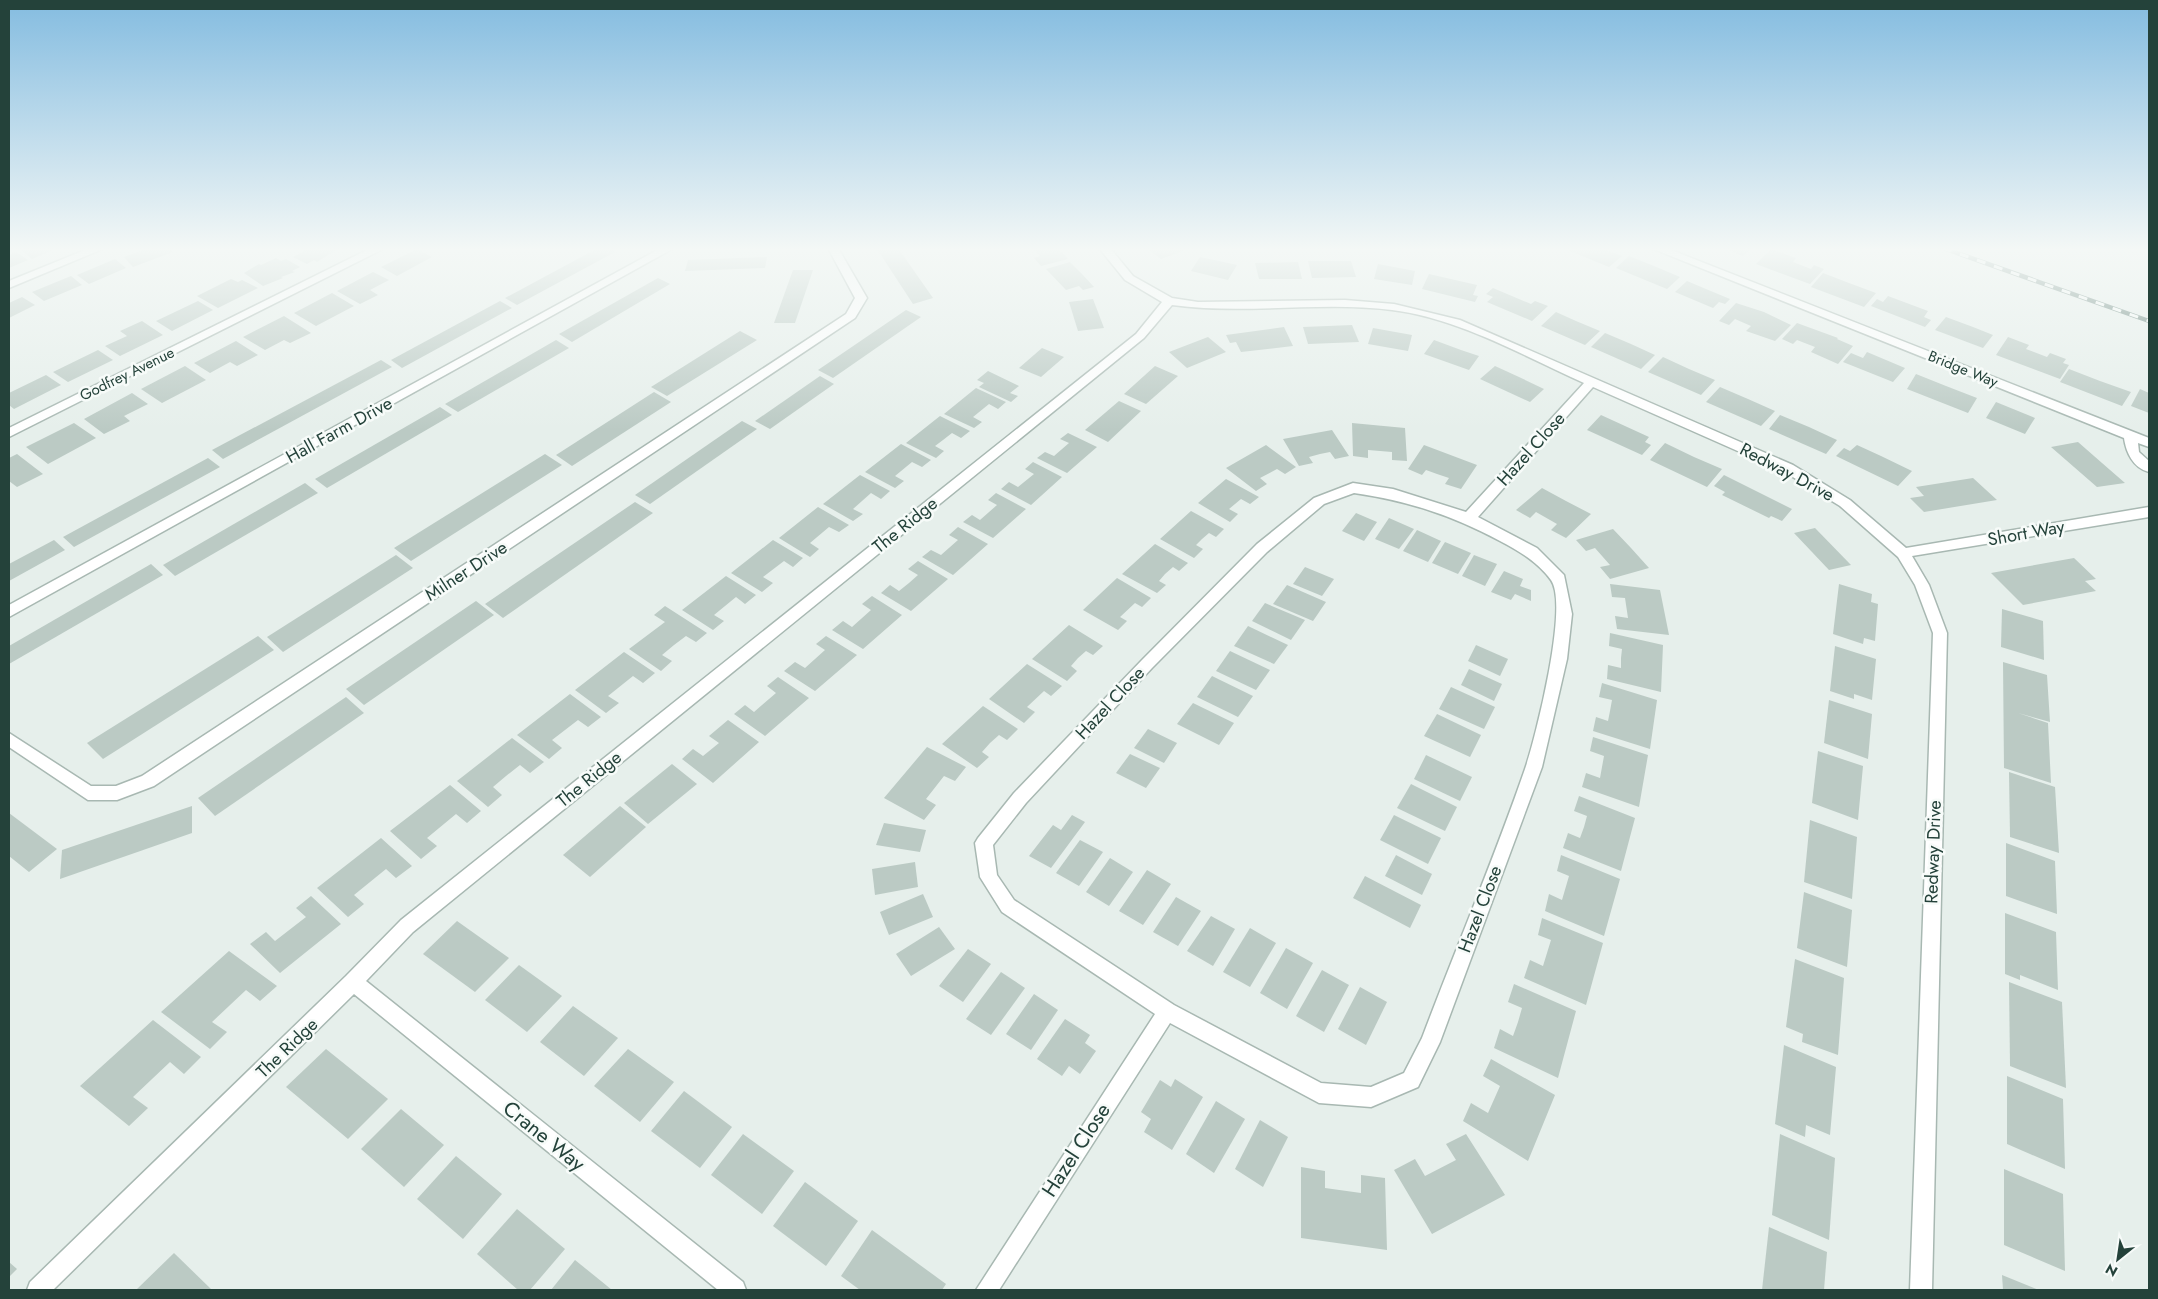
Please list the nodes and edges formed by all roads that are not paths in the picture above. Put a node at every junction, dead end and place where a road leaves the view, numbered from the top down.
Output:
1 (258, 309) edge
2 (559, 309) edge
3 (855, 309) edge
4 (1163, 309) edge
5 (1401, 309) edge
6 (1810, 309) edge
7 (1592, 381) junction
8 (9, 433) edge
9 (2130, 435) junction
10 (2149, 443) edge
11 (2149, 468) edge
12 (2149, 512) edge
13 (1469, 518) junction
14 (1902, 553) junction
15 (9, 612) edge
16 (9, 739) edge
17 (353, 982) junction
18 (1167, 1011) junction
19 (38, 1290) edge
20 (735, 1290) edge
21 (988, 1290) edge
22 (1921, 1290) edge

1 - 8 street, Godfrey Avenue
2 - 15 street, Hall Farm Drive
3 - 16 street, Milner Drive
4 - 17 street, The Ridge
5 - 7 street, Redway Drive
6 - 9 street, Bridge Way
7 - 13 street, Hazel Close
7 - 14 street, Redway Drive
9 - 10 street, Bridge Way
9 - 11 street
12 - 14 street, Short Way
13 - 18 street, Hazel Close
13 - 18 street, Hazel Close
14 - 22 street, Redway Drive
17 - 19 street, The Ridge
17 - 20 street, Crane Way
18 - 21 street, Hazel Close

